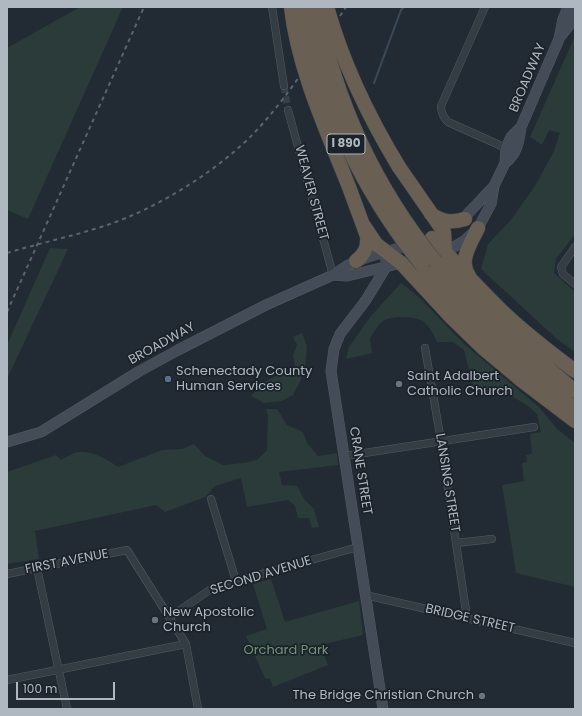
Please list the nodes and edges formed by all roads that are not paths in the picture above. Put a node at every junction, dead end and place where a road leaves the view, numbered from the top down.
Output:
1 (272, 7) edge
2 (291, 7) edge
3 (303, 7) edge
4 (317, 7) edge
5 (327, 7) edge
6 (485, 7) edge
7 (568, 7) edge
8 (575, 14) edge
9 (559, 39) junction
10 (284, 86) tunnel mouth
11 (288, 110) tunnel mouth
12 (521, 127) junction
13 (506, 148) junction
14 (505, 164) junction
15 (494, 186) junction
16 (431, 214) junction
17 (465, 219) junction
18 (364, 226) junction
19 (478, 228) junction
20 (438, 235) junction
21 (575, 247) edge
22 (386, 252) junction
23 (441, 257) junction
24 (356, 261) junction
25 (401, 263) junction
26 (386, 267) junction
27 (333, 275) junction
28 (575, 284) edge
29 (477, 285) junction
30 (425, 348) dead end
31 (575, 371) edge
32 (575, 391) edge
33 (575, 409) edge
34 (575, 421) edge
35 (534, 427) dead end
36 (441, 441) junction
37 (7, 442) edge
38 (345, 456) junction
39 (211, 499) dead end
40 (492, 539) dead end
41 (456, 544) junction
42 (358, 547) junction
43 (37, 568) junction
44 (7, 574) edge
45 (236, 580) junction
46 (365, 595) junction
47 (170, 618) junction
48 (466, 618) junction
49 (575, 643) edge
50 (186, 644) junction
51 (59, 670) junction
52 (7, 680) edge
53 (67, 709) edge
54 (198, 709) edge
55 (383, 709) edge

1 - 10 street
2 - 18 highway, bridge
3 - 33 highway, I 890, bridge
4 - 23 highway, I 890, bridge
5 - 16 highway, bridge
6 - 13 street
7 - 9 main road, BROADWAY
8 - 9 main road, BROADWAY
9 - 12 main road, BROADWAY
11 - 27 street, WEAVER STREET
12 - 13 main road, BROADWAY
12 - 14 main road, BROADWAY
13 - 14 main road, BROADWAY
14 - 15 main road, BROADWAY
15 - 17 main road, BROADWAY
15 - 19 main road, BROADWAY
16 - 17 highway
16 - 20 highway
17 - 20 main road, BROADWAY
18 - 22 highway
18 - 24 highway
19 - 23 main road, BROADWAY
19 - 29 highway
20 - 22 main road, BROADWAY
20 - 23 highway
21 - 28 street
22 - 24 main road, BROADWAY
22 - 25 highway
22 - 26 main road
23 - 25 main road, BROADWAY
23 - 29 highway
23 - 32 highway, I 890
24 - 27 main road, BROADWAY
25 - 26 main road, BROADWAY
25 - 34 highway
26 - 27 main road, BROADWAY
26 - 38 main road, CRANE STREET
27 - 37 main road, BROADWAY
29 - 31 highway
30 - 36 street, LANSING STREET
35 - 36 street
36 - 38 street
36 - 41 street, LANSING STREET
38 - 42 main road, CRANE STREET
39 - 45 street
40 - 41 street
41 - 48 street, LANSING STREET
42 - 45 street, SECOND AVENUE
42 - 46 main road, CRANE STREET
43 - 44 street, FIRST AVENUE
43 - 47 street, FIRST AVENUE
43 - 51 street
45 - 47 street, SECOND AVENUE
46 - 48 street, BRIDGE STREET
46 - 55 main road, CRANE STREET
47 - 50 street
48 - 49 street, BRIDGE STREET
50 - 51 street
50 - 54 street
51 - 52 street
51 - 53 street

